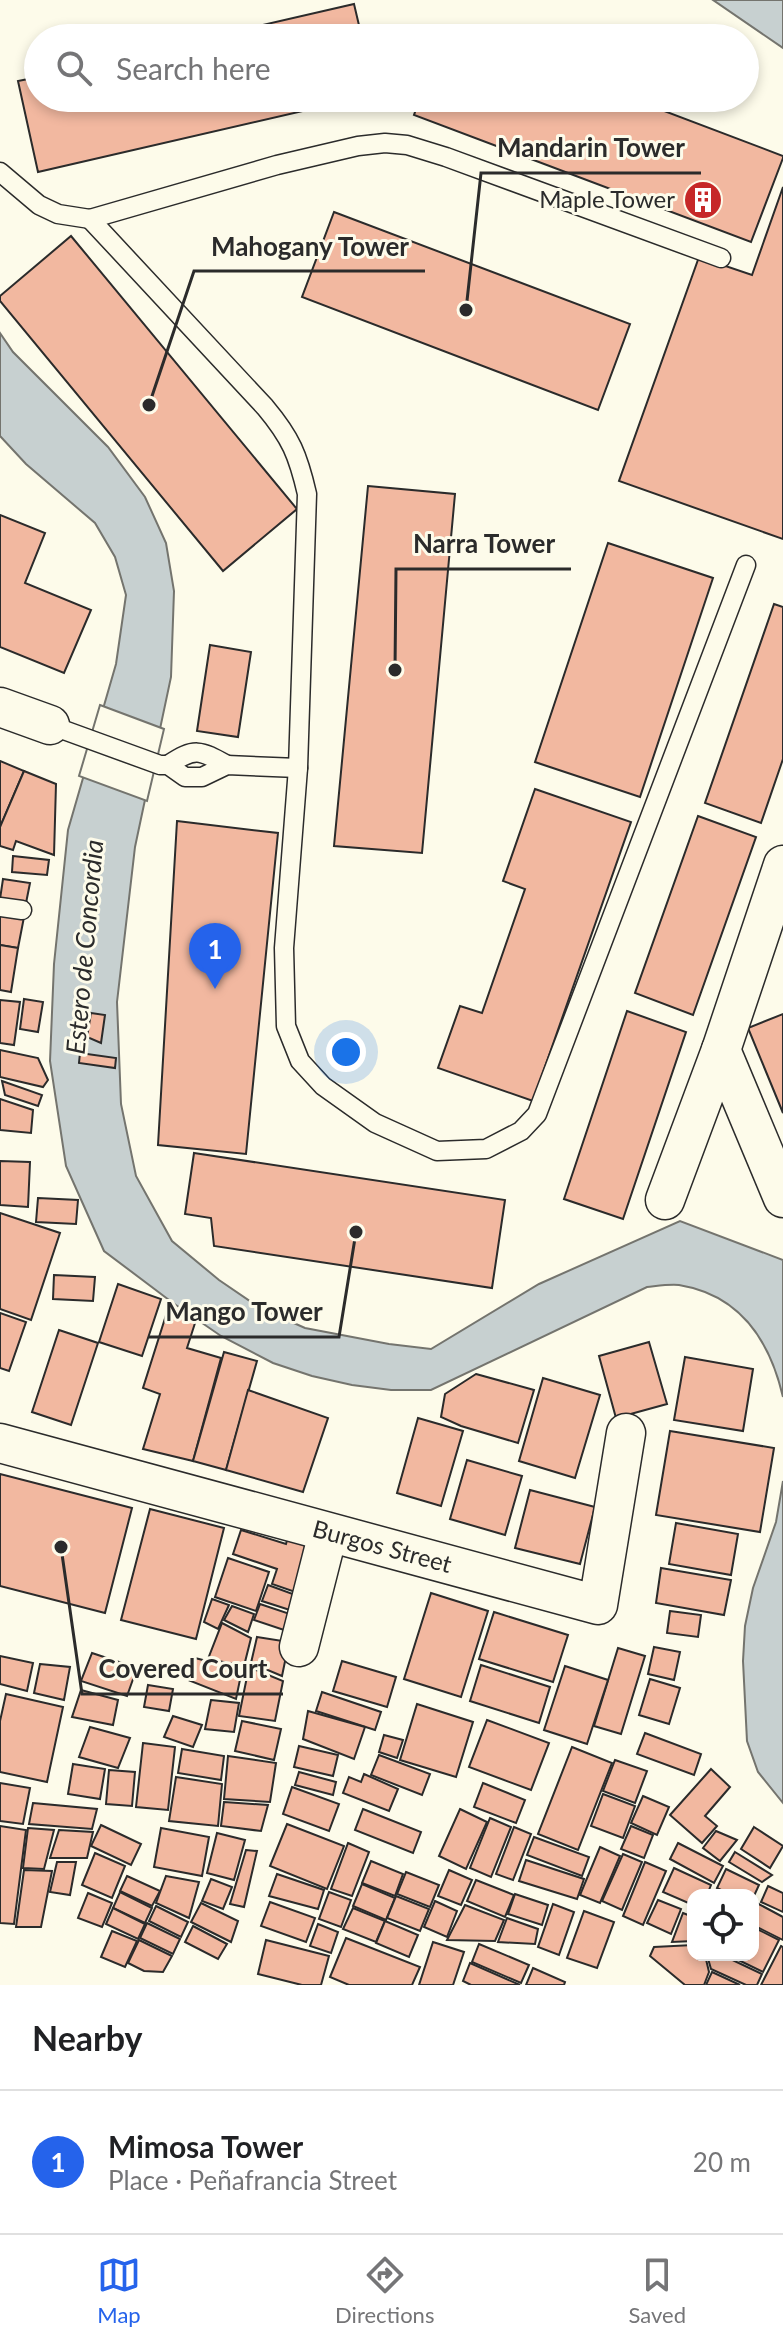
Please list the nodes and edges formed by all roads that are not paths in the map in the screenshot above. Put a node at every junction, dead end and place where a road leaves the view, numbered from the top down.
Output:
1 (0, 172) edge
2 (90, 219) junction
3 (715, 256) dead end
4 (746, 565) dead end
5 (0, 707) edge
6 (58, 729) joint
7 (298, 768) junction
8 (783, 865) edge
9 (0, 907) edge
10 (22, 910) dead end
11 (721, 1050) junction
12 (783, 1198) edge
13 (665, 1200) dead end
14 (626, 1433) dead end
15 (0, 1443) edge
16 (328, 1533) junction
17 (299, 1647) dead end

1 - 2 lane
2 - 3 lane
2 - 7 lane
4 - 7 lane
5 - 6 street
6 - 7 lane
8 - 11 street
9 - 10 lane
11 - 12 street
11 - 13 street
14 - 16 street, Burgos Street
15 - 16 street, Burgos Street
16 - 17 street

